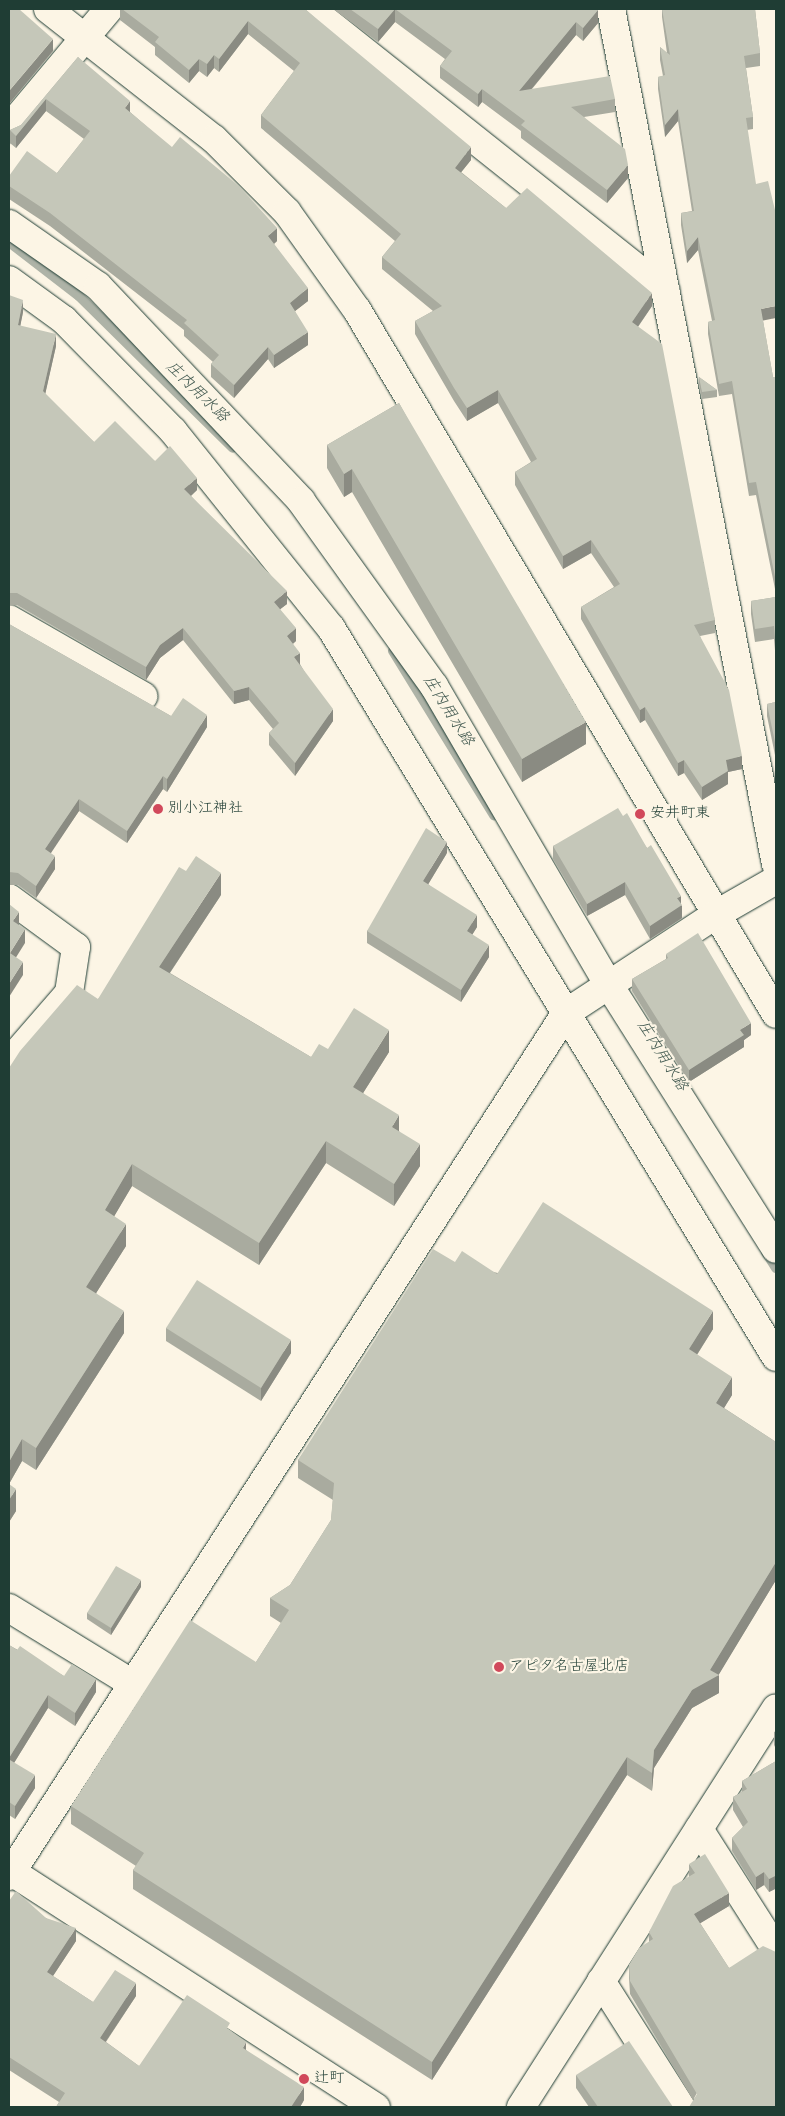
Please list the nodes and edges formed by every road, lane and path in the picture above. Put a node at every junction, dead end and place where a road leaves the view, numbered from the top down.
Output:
1 (48, 9) edge
2 (109, 9) edge
3 (311, 9) edge
4 (611, 9) edge
5 (85, 37) junction
6 (9, 128) edge
7 (9, 224) edge
8 (9, 280) edge
9 (666, 291) junction
10 (9, 619) edge
11 (142, 696) dead end
12 (772, 818) edge
13 (776, 864) edge
14 (776, 880) edge
15 (9, 898) edge
16 (715, 915) junction
17 (609, 985) junction
18 (566, 1013) junction
19 (776, 1014) edge
20 (9, 1062) edge
21 (776, 1249) edge
22 (776, 1358) edge
23 (9, 1608) edge
24 (133, 1684) junction
25 (776, 1709) edge
26 (700, 1828) junction
27 (10, 1873) edge
28 (776, 1950) edge
29 (601, 1981) junction
30 (376, 2107) edge
31 (520, 2107) edge
32 (681, 2107) edge

1 - 5 street
2 - 5 street
3 - 9 street
4 - 9 street
5 - 6 street
5 - 16 street
7 - 17 street
8 - 18 street
9 - 12 street
10 - 11 street
12 - 13 street
14 - 16 street
15 - 20 street
16 - 17 street
16 - 19 street
17 - 18 street
17 - 21 street
18 - 22 street
18 - 24 street
23 - 24 street
24 - 27 street
25 - 26 street
26 - 28 street
26 - 29 street
27 - 30 street
29 - 31 street
29 - 32 street

